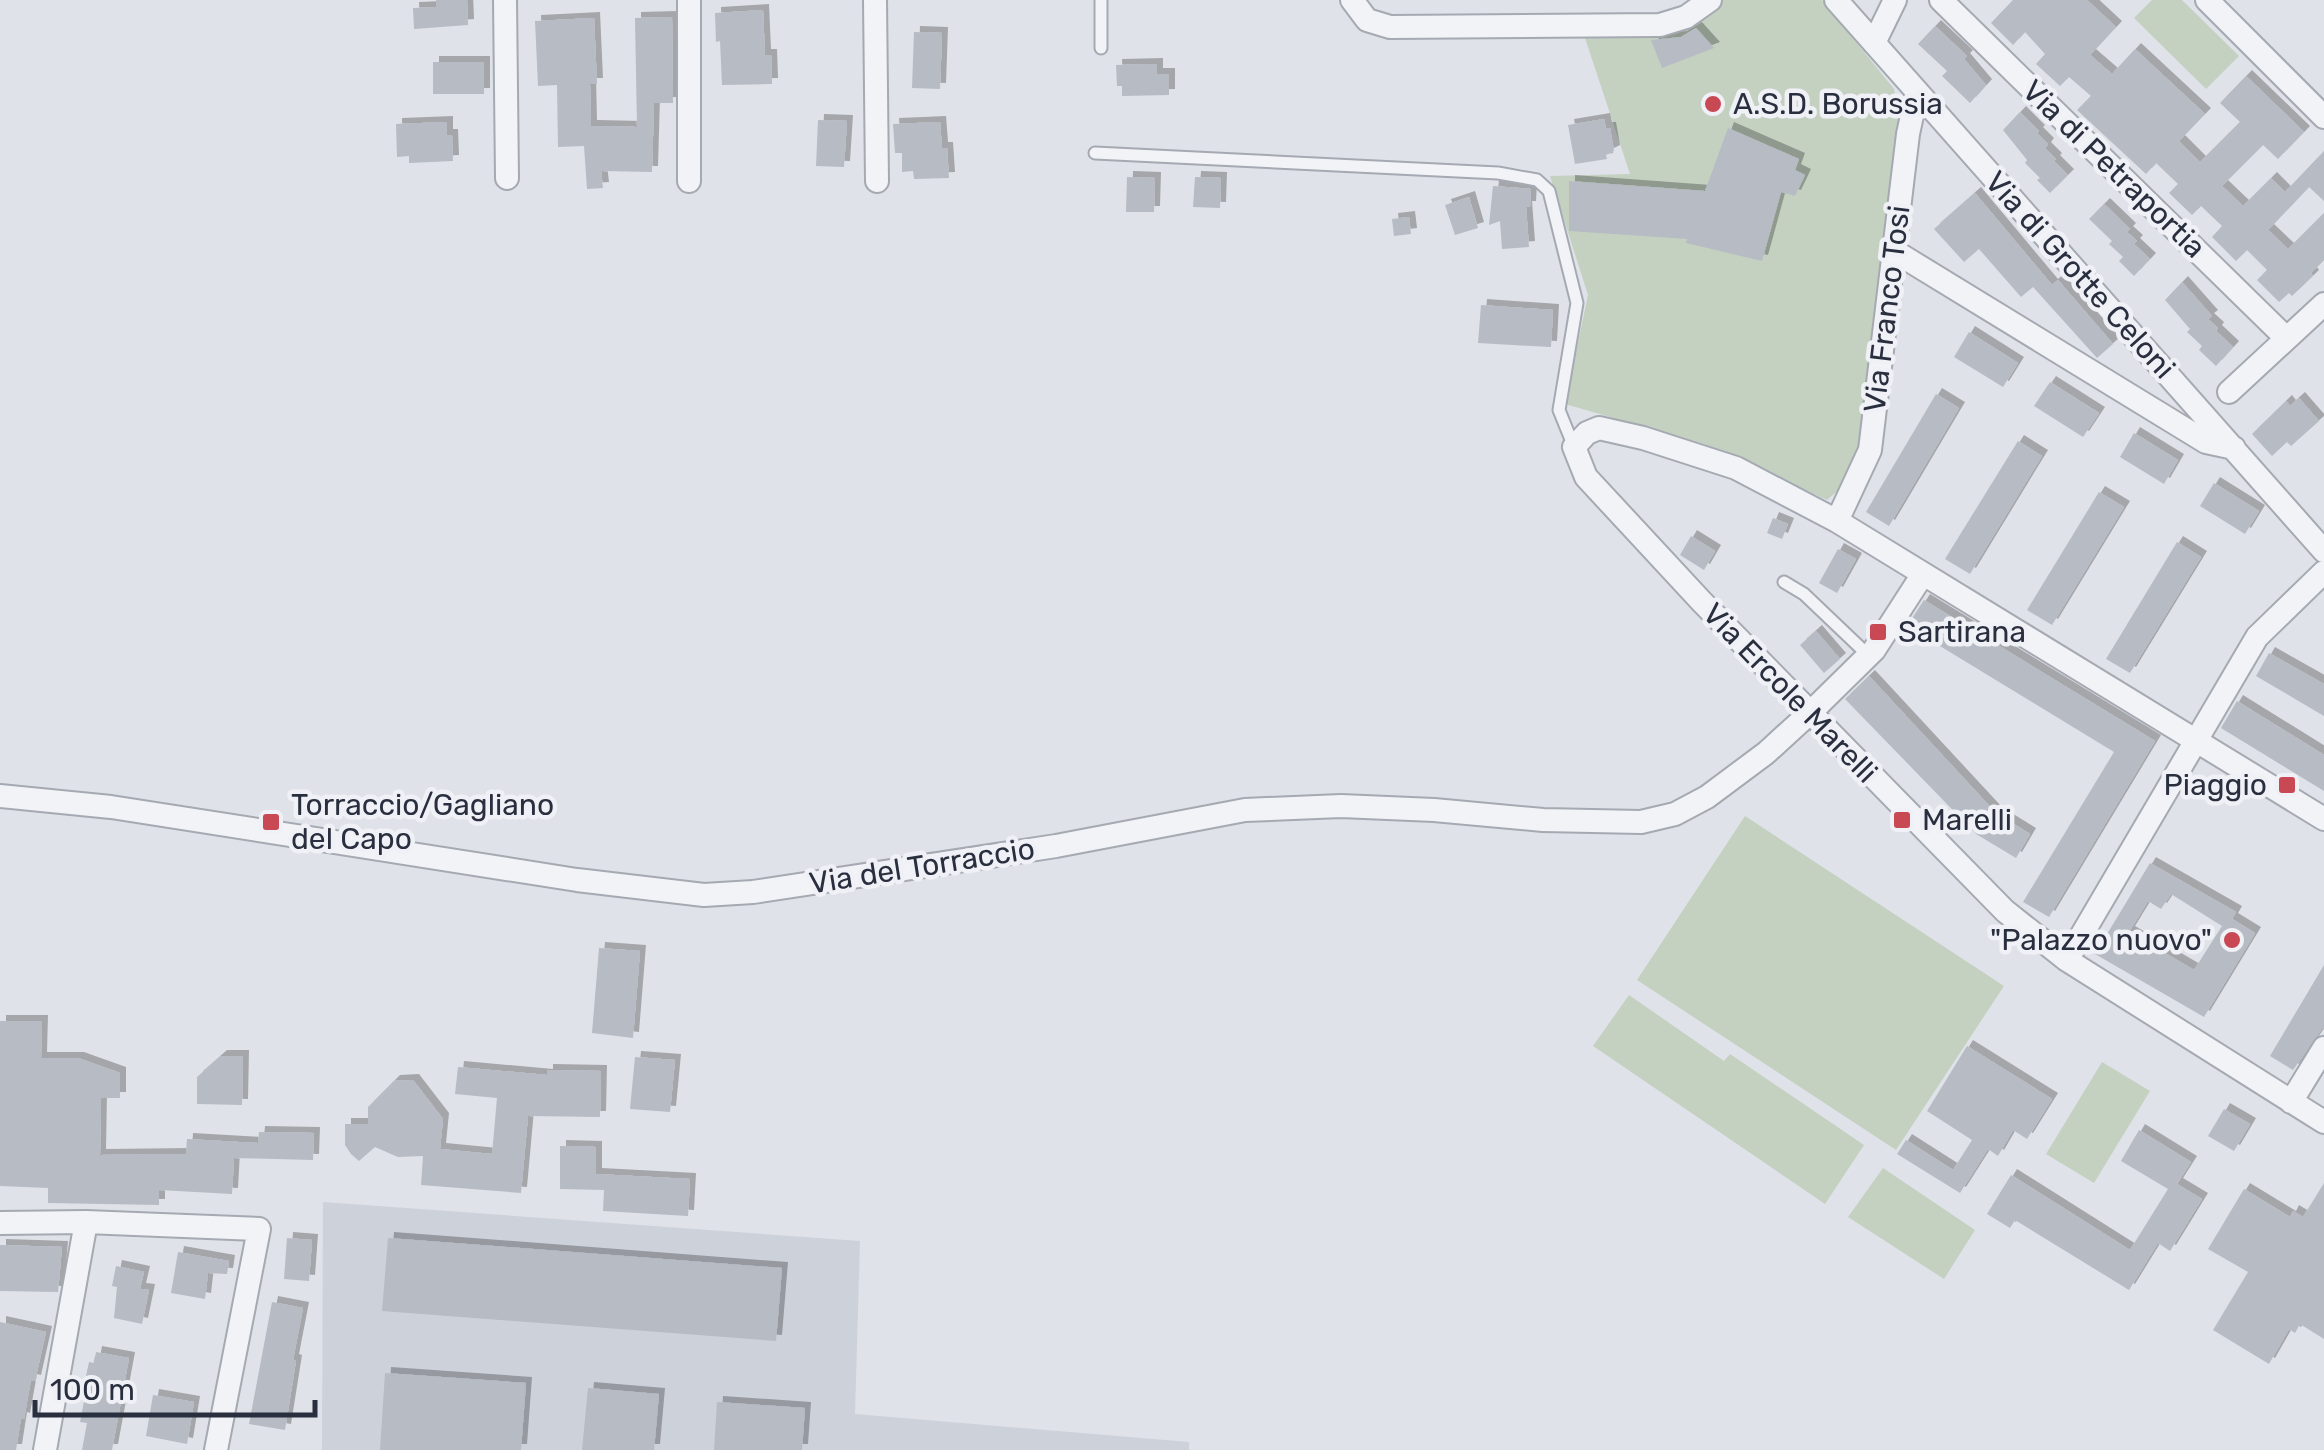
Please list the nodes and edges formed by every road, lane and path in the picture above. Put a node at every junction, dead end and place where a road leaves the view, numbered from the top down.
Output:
1 (504, 0) edge
2 (689, 0) edge
3 (875, 0) edge
4 (1102, 0) edge
5 (1352, 0) edge
6 (1710, 0) edge
7 (1836, 0) edge
8 (1895, 0) edge
9 (1942, 0) edge
10 (2207, 0) edge
11 (1874, 43) junction
12 (1102, 48) dead end
13 (1916, 92) junction
14 (2324, 117) edge
15 (1095, 152) dead end
16 (507, 178) dead end
17 (689, 181) dead end
18 (877, 182) dead end
19 (1894, 252) junction
20 (2324, 304) edge
21 (2286, 338) junction
22 (2229, 392) dead end
23 (1574, 448) junction
24 (2234, 448) junction
25 (1837, 521) junction
26 (2324, 551) edge
27 (2324, 572) edge
28 (1923, 574) junction
29 (1784, 582) dead end
30 (1868, 655) junction
31 (1812, 711) junction
32 (2198, 740) junction
33 (0, 796) edge
34 (2324, 819) edge
35 (2067, 960) junction
36 (2324, 1048) edge
37 (2291, 1102) junction
38 (2324, 1122) edge
39 (86, 1222) junction
40 (0, 1223) edge
41 (45, 1450) edge
42 (216, 1450) edge

1 - 16 street
2 - 17 street
3 - 18 street
4 - 12 lane
5 - 6 street
7 - 11 street, Via di Grotte Celoni
8 - 11 street
9 - 21 street, Via di Petraportia
10 - 14 street
11 - 13 street, Via di Grotte Celoni
13 - 19 street, Via Franco Tosi
13 - 24 street, Via di Grotte Celoni
15 - 23 lane
19 - 24 street
19 - 25 street, Via Franco Tosi
20 - 21 street
21 - 22 street
23 - 25 street
23 - 31 street, Via Ercole Marelli
24 - 26 street, Via di Grotte Celoni
25 - 28 street
27 - 32 street
28 - 30 street, Via del Torraccio
28 - 32 street
29 - 30 lane
30 - 31 street, Via del Torraccio
31 - 33 street, Via del Torraccio
31 - 35 street, Via Ercole Marelli
32 - 34 street
32 - 35 street
35 - 37 street, Via Ercole Marelli
36 - 37 street
37 - 38 street, Via Ercole Marelli
39 - 40 street
39 - 41 street
39 - 42 street

